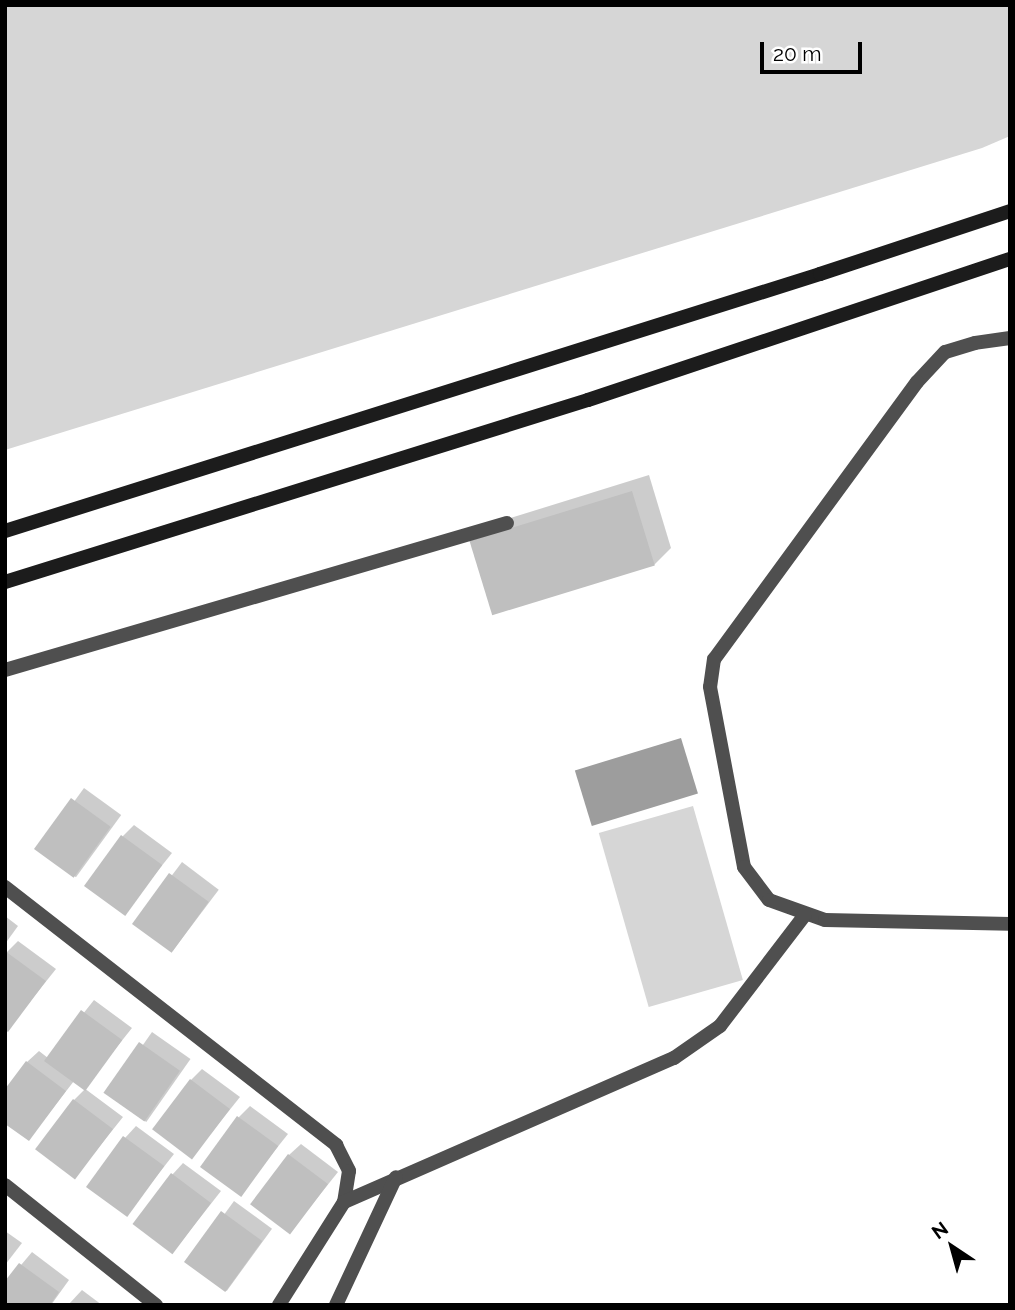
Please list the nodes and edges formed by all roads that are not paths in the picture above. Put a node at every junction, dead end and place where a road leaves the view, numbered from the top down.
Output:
1 (1010, 211) edge
2 (1010, 259) edge
3 (1010, 338) edge
4 (507, 523) dead end
5 (5, 531) edge
6 (5, 582) edge
7 (5, 670) edge
8 (5, 887) edge
9 (805, 915) junction
10 (1010, 924) edge
11 (396, 1177) junction
12 (5, 1185) edge
13 (344, 1202) junction
14 (156, 1305) edge
15 (279, 1305) edge
16 (336, 1305) edge

1 - 5 street
2 - 6 street
3 - 9 street
4 - 7 street
8 - 13 street
9 - 10 street
9 - 11 street
11 - 13 street
11 - 16 street
12 - 14 street
13 - 15 street

